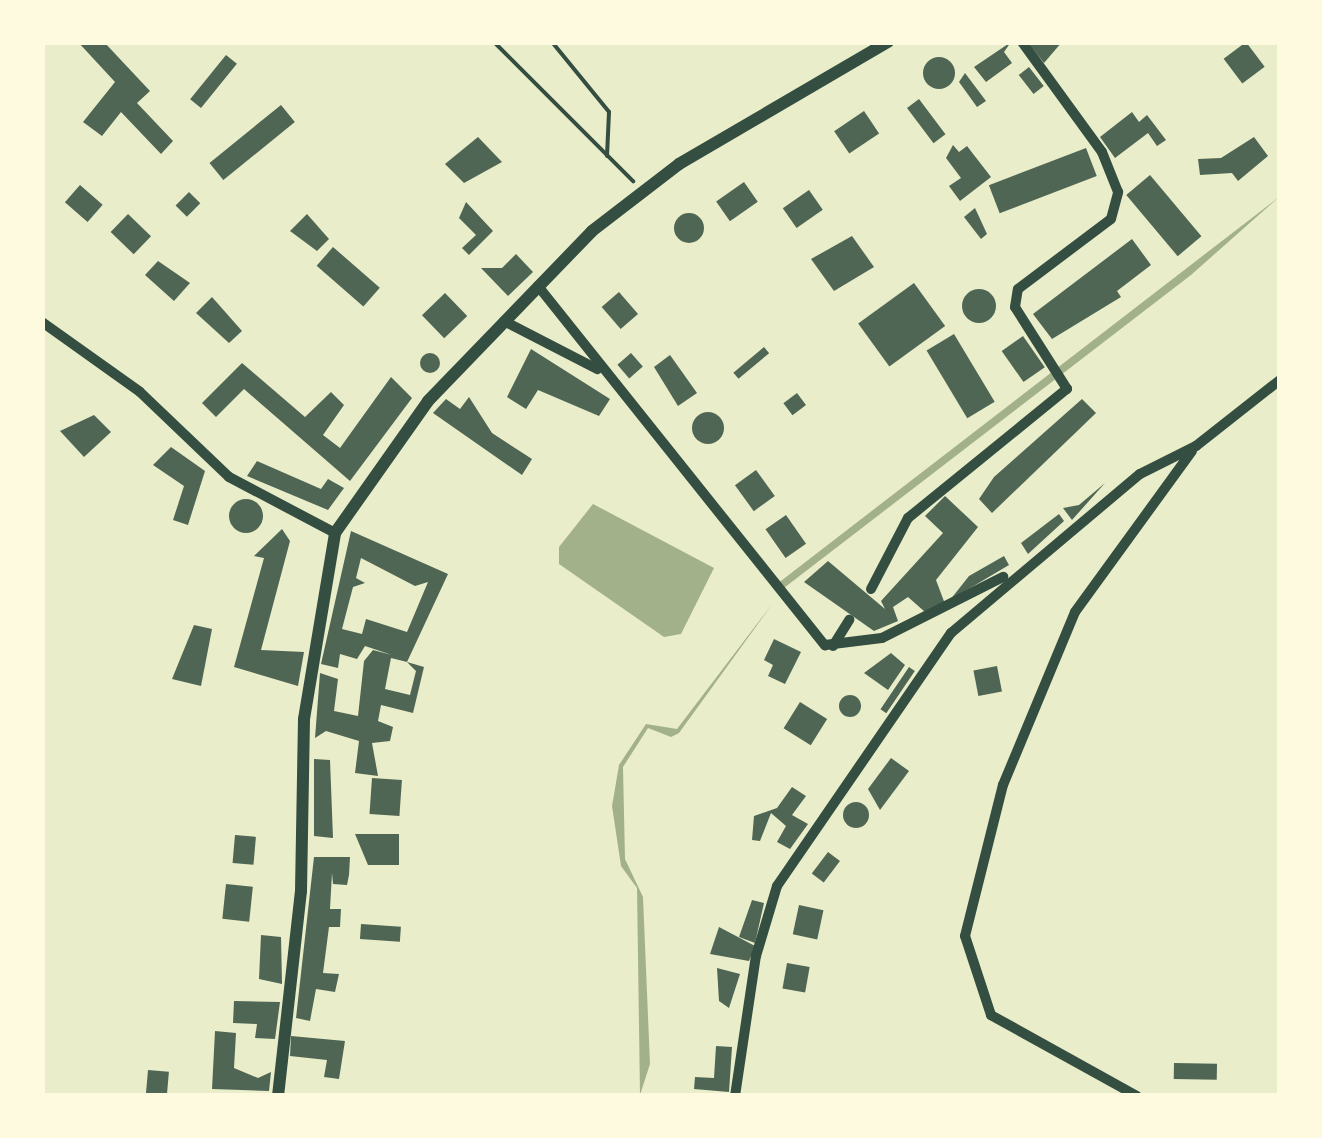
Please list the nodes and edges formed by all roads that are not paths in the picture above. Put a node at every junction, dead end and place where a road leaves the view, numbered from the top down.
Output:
1 (888, 42) edge
2 (1022, 42) edge
3 (538, 286) junction
4 (504, 321) junction
5 (42, 322) edge
6 (602, 372) junction
7 (1280, 380) edge
8 (1196, 446) junction
9 (335, 533) junction
10 (1014, 571) junction
11 (871, 590) dead end
12 (849, 620) dead end
13 (834, 646) junction
14 (278, 1096) edge
15 (735, 1096) edge
16 (1137, 1096) edge

1 - 3 street
2 - 11 street
3 - 4 street
3 - 6 street
4 - 6 street
4 - 9 street
5 - 9 street
6 - 13 street
7 - 8 street
8 - 10 street
8 - 16 street
9 - 14 street
10 - 13 street
10 - 15 street
12 - 13 street

